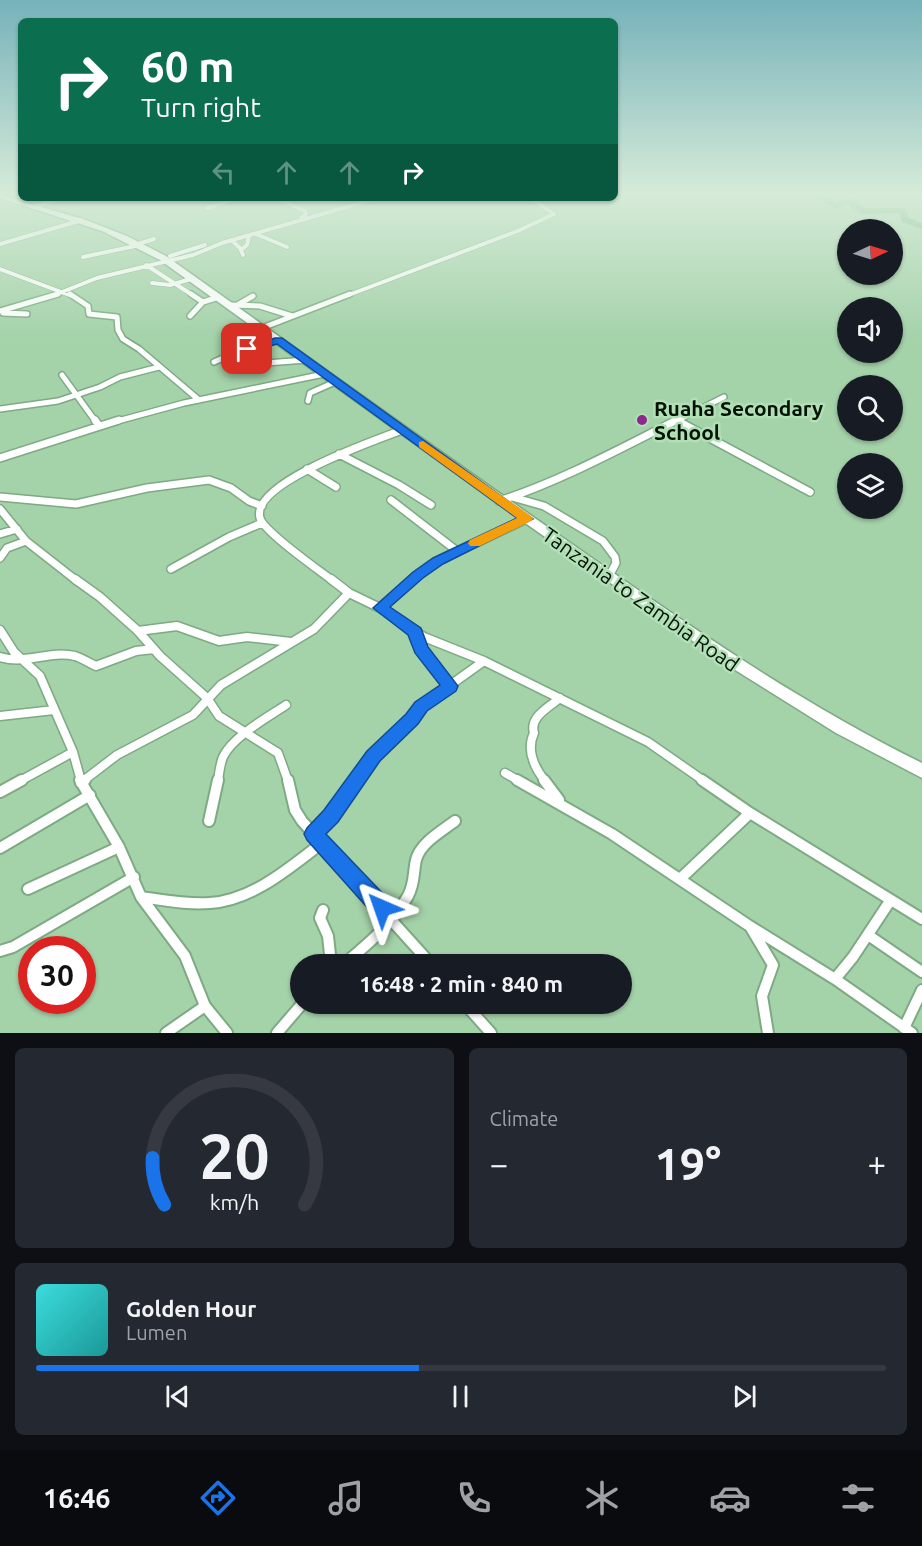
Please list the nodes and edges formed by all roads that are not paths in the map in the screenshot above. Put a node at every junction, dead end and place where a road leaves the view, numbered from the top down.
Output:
1 (135, 243) edge
2 (143, 243) edge
3 (220, 243) edge
4 (234, 243) edge
5 (247, 243) edge
6 (277, 243) edge
7 (485, 243) edge
8 (139, 245) junction
9 (286, 247) dead end
10 (83, 257) dead end
11 (165, 259) junction
12 (146, 266) junction
13 (0, 269) edge
14 (191, 279) junction
15 (152, 283) dead end
16 (176, 284) junction
17 (66, 292) junction
18 (253, 296) dead end
19 (219, 297) junction
20 (203, 302) junction
21 (233, 305) junction
22 (0, 312) edge
23 (27, 314) dead end
24 (190, 316) dead end
25 (292, 316) junction
26 (262, 328) junction
27 (242, 334) dead end
28 (274, 341) junction
29 (306, 360) junction
30 (214, 362) dead end
31 (266, 363) dead end
32 (159, 367) junction
33 (324, 374) junction
34 (62, 375) dead end
35 (335, 382) junction
36 (77, 395) junction
37 (724, 397) dead end
38 (199, 400) junction
39 (308, 401) dead end
40 (0, 409) edge
41 (678, 421) junction
42 (99, 426) junction
43 (402, 430) junction
44 (339, 454) junction
45 (0, 458) edge
46 (307, 469) junction
47 (336, 487) dead end
48 (810, 492) dead end
49 (0, 497) edge
50 (512, 498) junction
51 (391, 501) dead end
52 (500, 501) junction
53 (431, 505) dead end
54 (262, 506) junction
55 (0, 508) edge
56 (527, 519) junction
57 (262, 523) junction
58 (17, 529) junction
59 (0, 534) edge
60 (26, 541) junction
61 (457, 551) junction
62 (0, 558) edge
63 (171, 569) dead end
64 (609, 576) junction
65 (348, 593) junction
66 (380, 608) junction
67 (0, 630) edge
68 (138, 631) junction
69 (415, 632) junction
70 (3, 639) edge
71 (291, 642) junction
72 (153, 649) junction
73 (0, 657) edge
74 (484, 661) junction
75 (27, 662) junction
76 (450, 686) junction
77 (207, 698) junction
78 (560, 698) junction
79 (286, 705) dead end
80 (54, 710) junction
81 (0, 716) edge
82 (245, 734) junction
83 (73, 752) junction
84 (922, 771) edge
85 (505, 773) dead end
86 (81, 783) junction
87 (0, 792) edge
88 (90, 795) junction
89 (561, 804) junction
90 (750, 813) junction
91 (209, 820) dead end
92 (455, 821) dead end
93 (314, 834) junction
94 (322, 843) junction
95 (119, 847) junction
96 (0, 848) edge
97 (134, 877) junction
98 (680, 879) junction
99 (28, 889) dead end
100 (141, 897) junction
101 (890, 901) junction
102 (323, 910) dead end
103 (922, 919) edge
104 (393, 920) junction
105 (748, 925) junction
106 (868, 935) junction
107 (0, 951) edge
108 (330, 954) edge
109 (356, 954) edge
110 (422, 954) edge
111 (922, 972) edge
112 (835, 979) junction
113 (922, 990) edge
114 (204, 1006) junction
115 (293, 1014) edge
116 (474, 1014) edge
117 (908, 1030) edge
118 (166, 1033) edge
119 (227, 1033) edge
120 (277, 1033) edge
121 (491, 1033) edge
122 (768, 1033) edge

1 - 8 highway, Tanzania to Zambia Road
2 - 8 street
3 - 11 street
4 - 5 street
6 - 9 street
7 - 25 street
8 - 10 street
8 - 11 highway, Tanzania to Zambia Road
11 - 12 street
11 - 14 highway, Tanzania to Zambia Road
12 - 16 street
12 - 17 street
13 - 17 street
14 - 16 street
14 - 19 highway, Tanzania to Zambia Road
15 - 16 street
16 - 20 street
17 - 22 street
17 - 32 street
18 - 21 street
19 - 20 street
19 - 21 highway, Tanzania to Zambia Road
20 - 24 street
21 - 25 street
21 - 26 highway, Tanzania to Zambia Road
22 - 23 street
25 - 26 street
26 - 28 highway, Tanzania to Zambia Road
27 - 28 street
28 - 29 highway, Tanzania to Zambia Road
28 - 30 street
29 - 31 street
29 - 33 highway, Tanzania to Zambia Road
32 - 36 street
32 - 38 street
33 - 35 highway, Tanzania to Zambia Road
33 - 38 street
34 - 36 street
35 - 39 street
35 - 43 highway, Tanzania to Zambia Road
36 - 40 street
36 - 42 street
37 - 41 street
38 - 42 street
41 - 48 street
41 - 50 street
42 - 45 street
43 - 44 street
43 - 52 highway, Tanzania to Zambia Road
44 - 46 street
44 - 53 street
46 - 47 street
46 - 54 street
49 - 54 street
50 - 52 street
50 - 64 street
51 - 61 street
52 - 56 highway, Tanzania to Zambia Road
54 - 57 street
55 - 58 street
56 - 61 street
56 - 64 highway, Tanzania to Zambia Road
57 - 63 street
57 - 65 street
58 - 59 street
58 - 60 street
60 - 62 street
60 - 68 street
61 - 66 street
64 - 84 highway, Tanzania to Zambia Road
65 - 66 street
65 - 71 street
66 - 69 street
67 - 70 street
68 - 71 street
68 - 72 street
69 - 74 street
69 - 76 street
70 - 75 street
71 - 77 street
72 - 75 street
72 - 77 street
73 - 75 street
74 - 76 street
74 - 78 street
75 - 80 street
76 - 93 street
77 - 82 street
77 - 86 street
78 - 89 street
78 - 90 street
79 - 82 street
80 - 81 street
80 - 83 street
82 - 91 street
82 - 93 street
83 - 86 street
83 - 87 street
85 - 89 street
86 - 88 street
88 - 95 street
88 - 96 street
89 - 98 street
90 - 98 street
90 - 101 street
92 - 104 street
93 - 94 street
94 - 100 street
94 - 104 street
95 - 97 street
95 - 99 street
97 - 100 street
97 - 107 street
98 - 105 street
100 - 114 street
101 - 103 street
101 - 106 street
102 - 108 street
104 - 109 street
104 - 110 street
105 - 112 street
105 - 122 street
106 - 111 street
106 - 112 street
112 - 117 street
113 - 117 street
114 - 118 street
114 - 119 street
115 - 120 street
116 - 121 street

